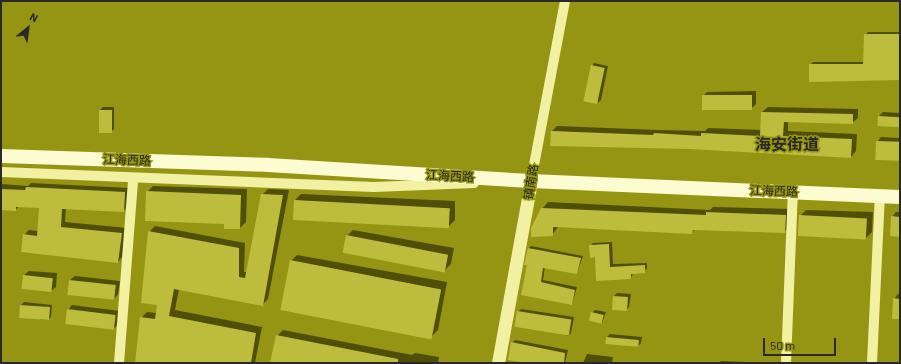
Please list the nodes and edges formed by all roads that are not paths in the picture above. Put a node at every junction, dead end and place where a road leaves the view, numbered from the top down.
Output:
1 (565, 1) edge
2 (1, 156) edge
3 (1, 172) edge
4 (133, 179) junction
5 (531, 181) junction
6 (793, 192) junction
7 (880, 196) junction
8 (900, 197) edge
9 (119, 363) edge
10 (498, 363) edge
11 (786, 363) edge
12 (872, 363) edge

1 - 5 street, 镇南路
2 - 5 main road, 江海西路
3 - 4 street
4 - 5 street
4 - 9 street
5 - 6 main road, 江海西路
5 - 10 street, 镇南路
6 - 7 main road, 江海西路
6 - 11 street
7 - 8 main road, 江海西路
7 - 12 street

